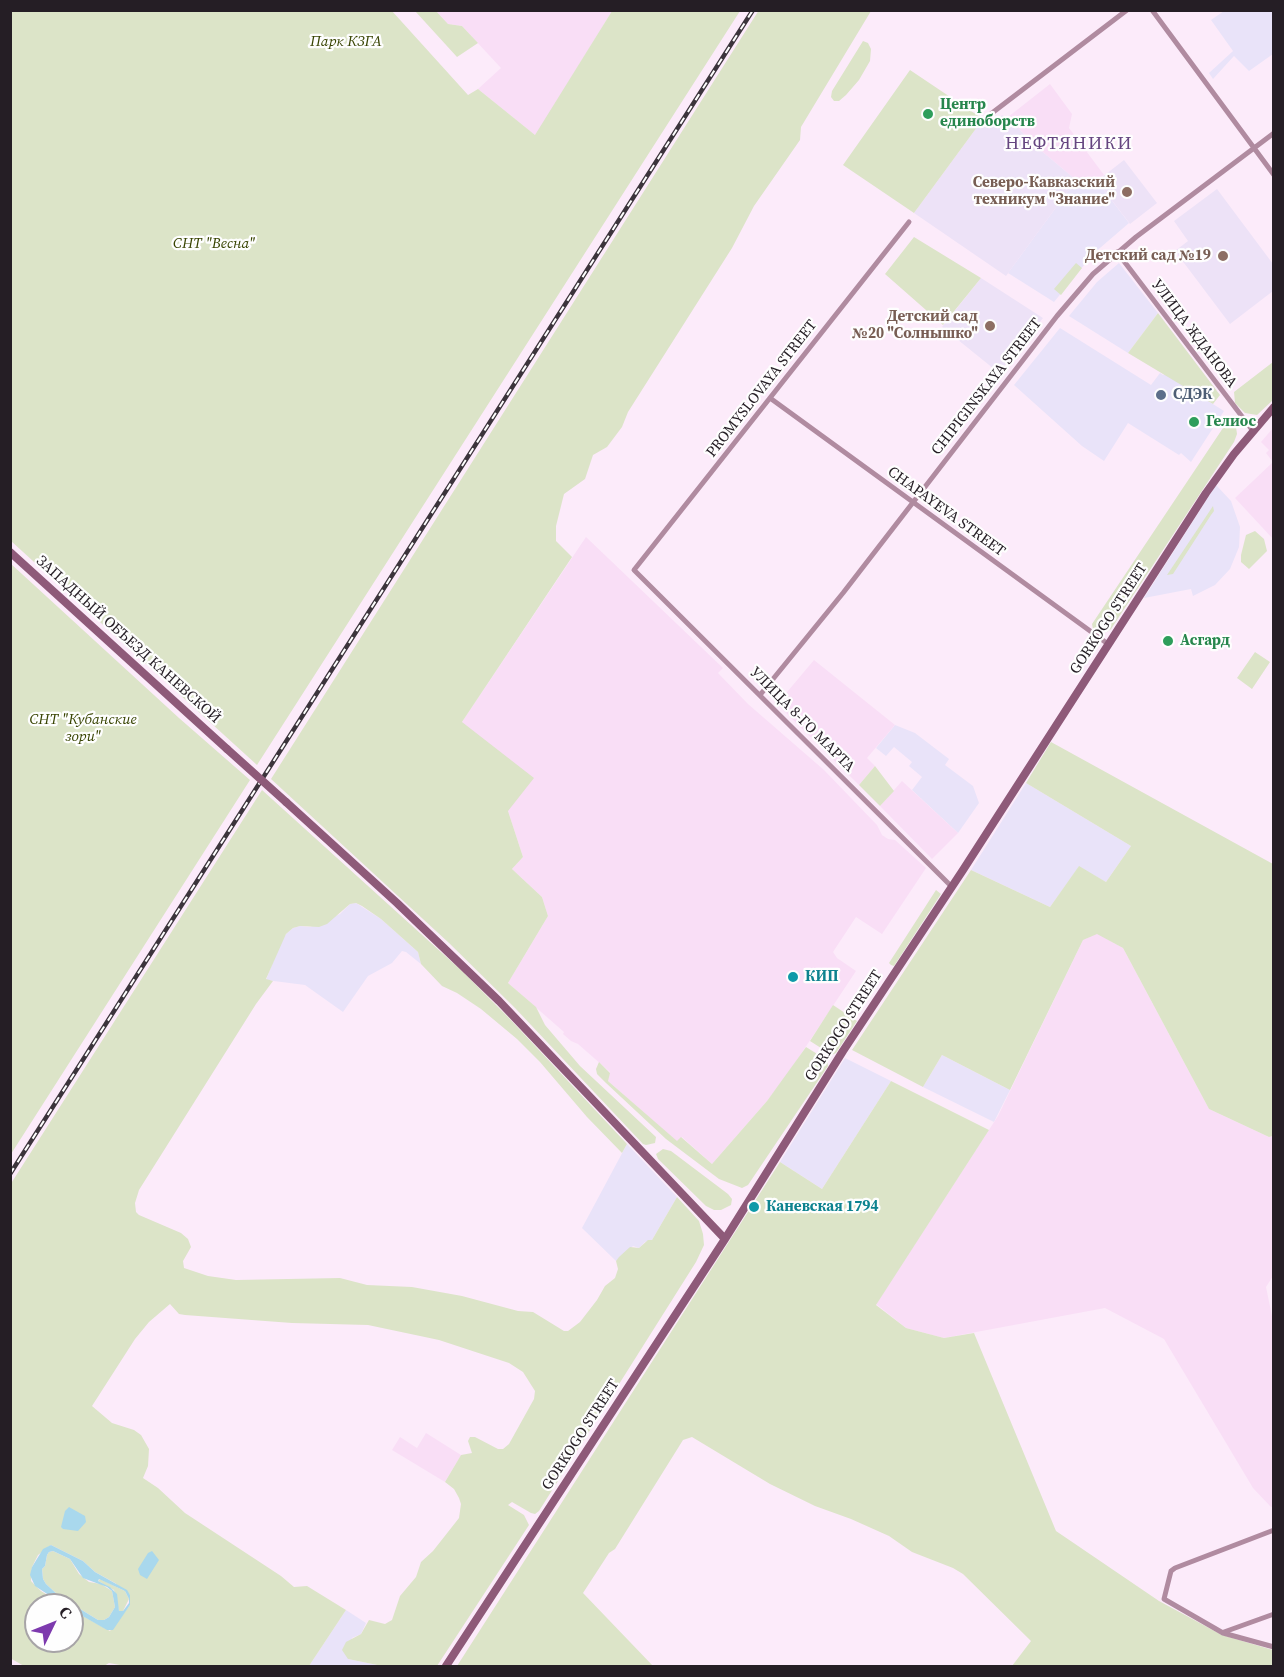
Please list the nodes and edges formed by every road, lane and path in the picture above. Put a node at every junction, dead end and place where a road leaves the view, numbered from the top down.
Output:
1 (1127, 10) edge
2 (1152, 10) edge
3 (992, 113) dead end
4 (1274, 133) edge
5 (1253, 148) junction
6 (1274, 175) edge
7 (909, 222) dead end
8 (1117, 252) junction
9 (770, 398) junction
10 (1274, 407) edge
11 (1253, 431) junction
12 (913, 502) junction
13 (10, 552) edge
14 (634, 570) joint
15 (1108, 644) junction
16 (760, 695) junction
17 (952, 887) junction
18 (725, 1239) junction
19 (1274, 1530) edge
20 (1274, 1614) edge
21 (1222, 1633) junction
22 (1274, 1647) edge
23 (446, 1666) edge

1 - 3 street
2 - 5 street
4 - 5 street, CHIPIGINSKAYA STREET
5 - 6 street
5 - 8 street, CHIPIGINSKAYA STREET
7 - 9 street, PROMYSLOVAYA STREET
8 - 11 street, УЛИЦА ЖДАНОВА
8 - 12 street, CHIPIGINSKAYA STREET
9 - 12 street, CHAPAYEVA STREET
9 - 14 street, PROMYSLOVAYA STREET
10 - 11 main road, GORKOGO STREET
11 - 15 main road, GORKOGO STREET
12 - 15 street, CHAPAYEVA STREET
12 - 16 street, CHIPIGINSKAYA STREET
13 - 18 main road, ЗАПАДНЫЙ ОБЪЕЗД КАНЕВСКОЙ, bridge
14 - 16 street, УЛИЦА 8-ГО МАРТА
15 - 17 main road, GORKOGO STREET
16 - 17 street, УЛИЦА 8-ГО МАРТА
17 - 18 main road, GORKOGO STREET
18 - 23 main road, GORKOGO STREET
19 - 21 street
20 - 21 street
21 - 22 street

